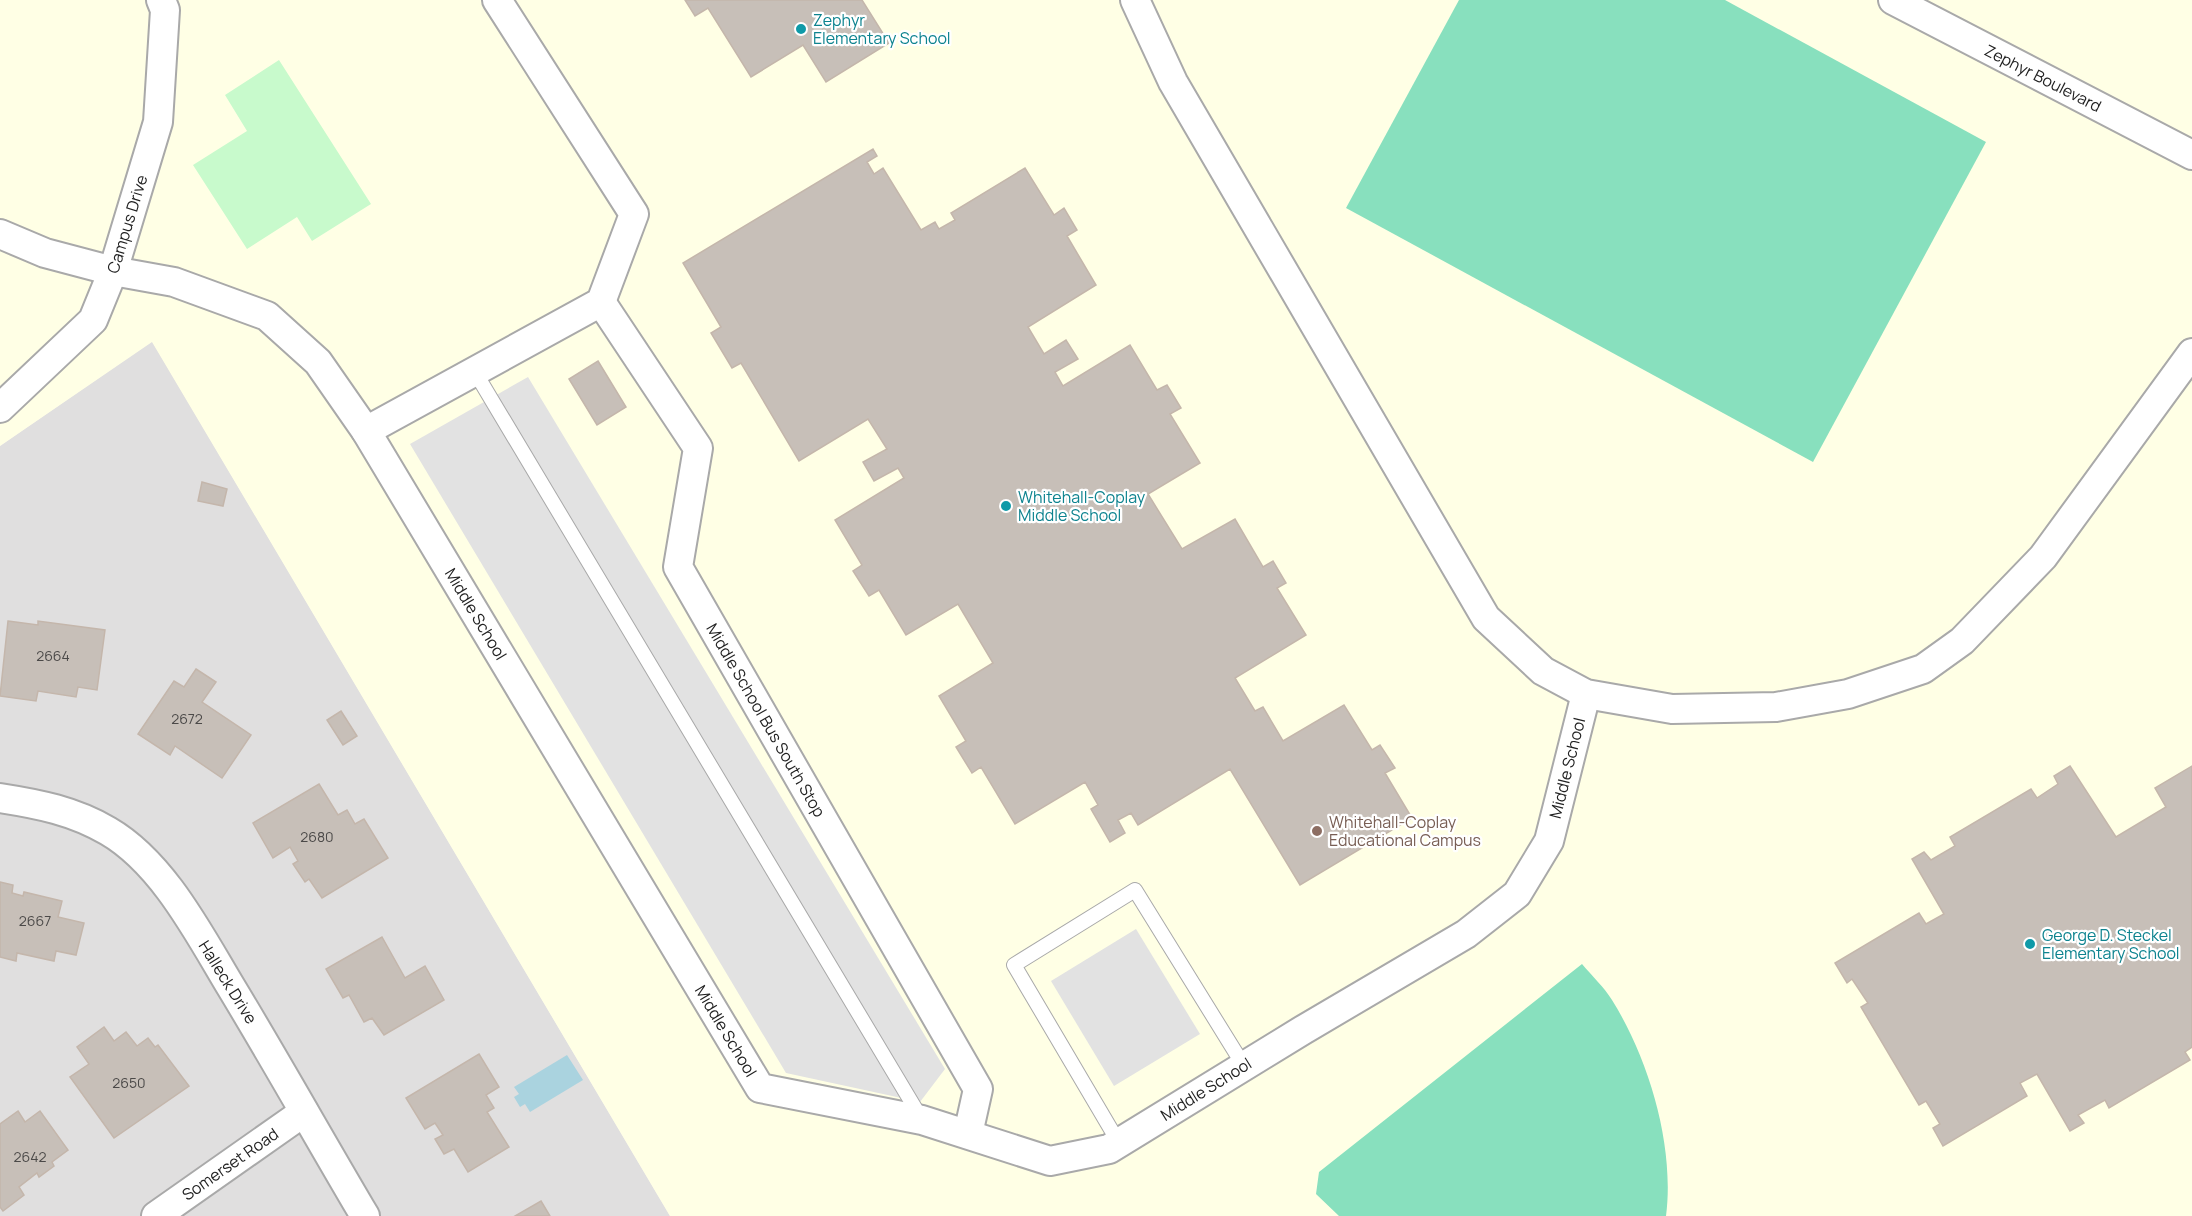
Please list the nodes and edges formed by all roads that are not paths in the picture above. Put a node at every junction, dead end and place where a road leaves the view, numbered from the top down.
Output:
1 (161, 0) edge
2 (497, 0) edge
3 (1135, 0) edge
4 (1893, 0) edge
5 (2192, 155) edge
6 (0, 234) edge
7 (113, 271) junction
8 (601, 302) junction
9 (2192, 352) edge
10 (475, 372) junction
11 (0, 408) edge
12 (366, 431) junction
13 (1586, 693) junction
14 (0, 798) edge
15 (1244, 1066) junction
16 (304, 1112) junction
17 (922, 1120) junction
18 (968, 1134) junction
19 (1119, 1143) junction
20 (156, 1216) edge
21 (365, 1216) edge

1 - 7 street, Campus Drive
2 - 8 street
3 - 13 street
4 - 5 street, Zephyr Boulevard
6 - 7 street, Middle School
7 - 11 street, Campus Drive
7 - 12 street, Middle School
8 - 10 street
8 - 18 street, Middle School Bus South Stop
9 - 13 street
10 - 12 street
10 - 17 lane
12 - 17 street, Middle School
13 - 15 street, Middle School
14 - 16 street, Halleck Drive
15 - 19 street, Middle School
15 - 19 lane
16 - 20 street, Somerset Road
16 - 21 street, Halleck Drive
17 - 18 street, Middle School
18 - 19 street, Middle School

